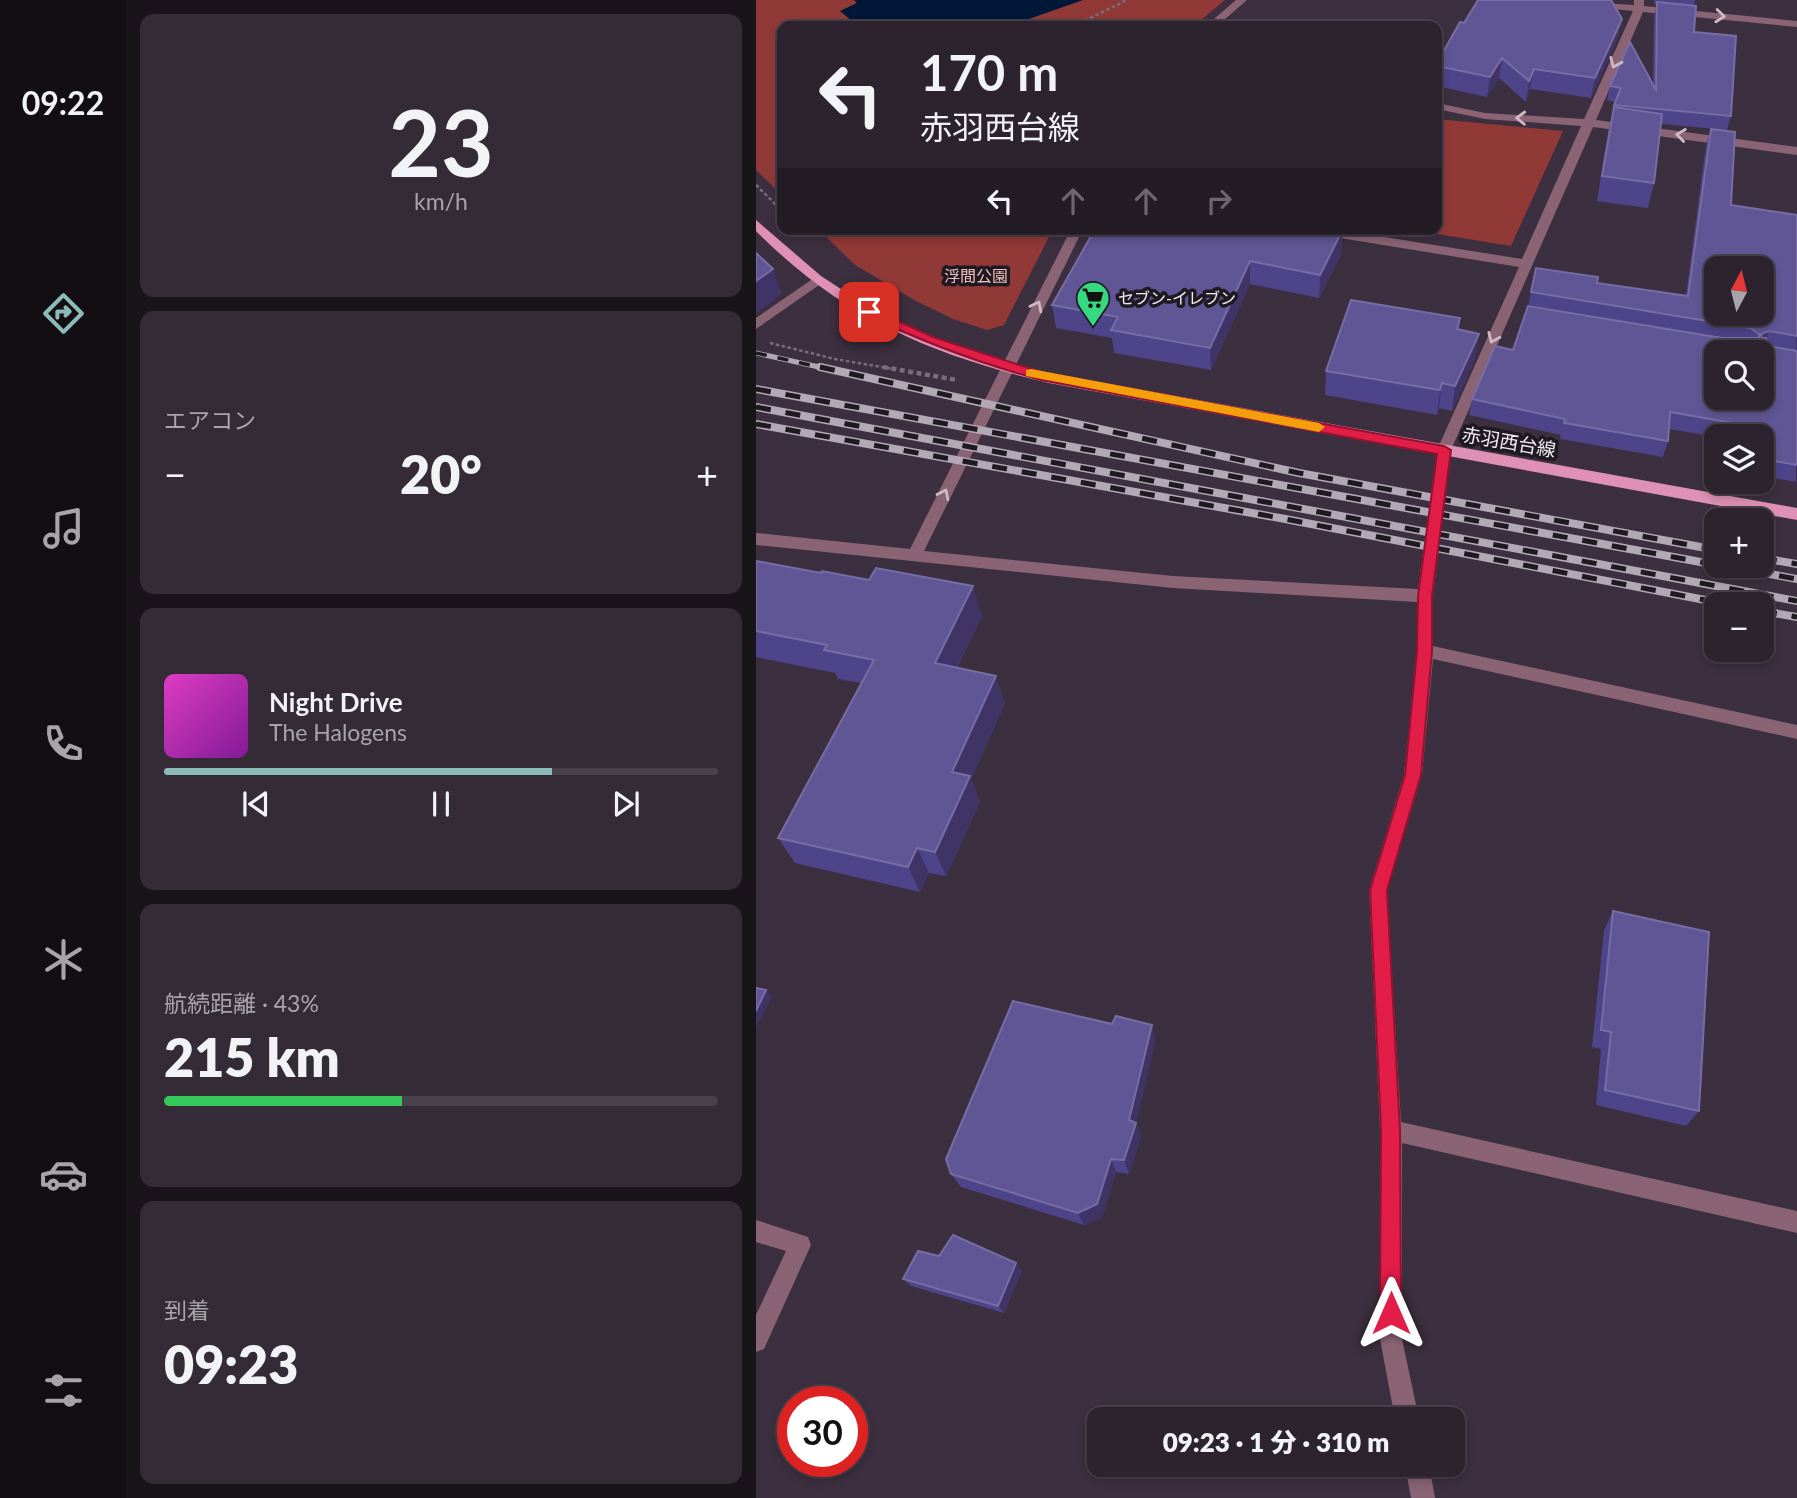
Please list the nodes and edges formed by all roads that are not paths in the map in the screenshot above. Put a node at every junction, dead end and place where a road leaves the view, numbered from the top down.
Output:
1 (1242, 0) edge
2 (1555, 0) edge
3 (1639, 4) edge
4 (1217, 21) edge
5 (1797, 24) edge
6 (1442, 107) edge
7 (1589, 123) junction
8 (1797, 151) edge
9 (756, 224) edge
10 (1074, 235) edge
11 (1346, 235) edge
12 (1527, 264) junction
13 (817, 280) junction
14 (756, 326) edge
15 (1006, 367) junction
16 (1444, 450) junction
17 (1797, 514) edge
18 (756, 539) edge
19 (914, 556) junction
20 (1425, 596) junction
21 (1425, 651) junction
22 (1797, 732) edge
23 (1391, 1130) junction
24 (1797, 1222) edge
25 (756, 1231) edge
26 (756, 1341) edge
27 (1405, 1407) edge
28 (1419, 1477) edge
29 (1423, 1498) edge

1 - 4 street
2 - 3 street
3 -> 5 street
3 -> 7 street
7 -> 6 street
8 -> 7 street
7 - 12 street
9 - 13 main road, 赤羽西台線
15 -> 10 street
11 - 12 street
12 -> 16 street
13 - 14 street
13 - 15 main road, 赤羽西台線
15 - 16 main road, 赤羽西台線
19 -> 15 street
16 - 17 main road, 赤羽西台線
16 - 20 street
18 - 19 street
19 - 20 street
20 - 21 street
21 - 22 street
21 - 23 street
23 - 24 street
23 - 27 street
25 - 26 street
28 - 29 street

